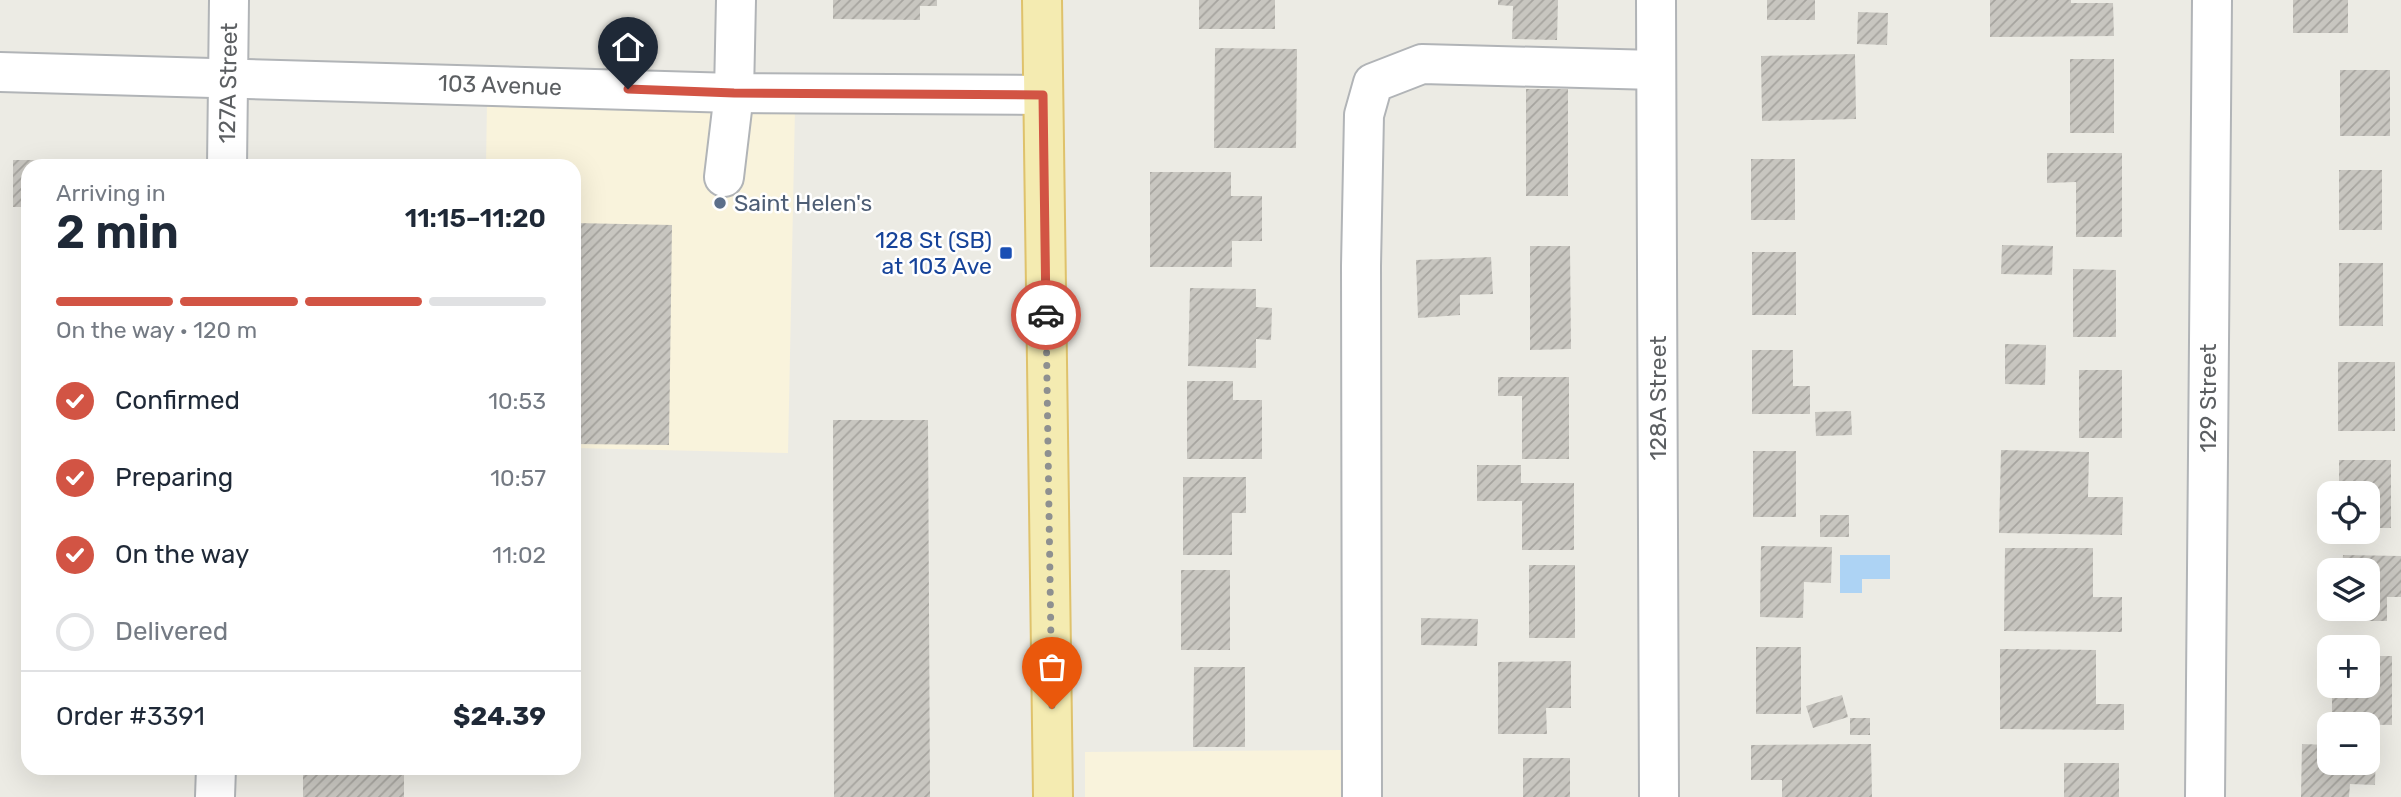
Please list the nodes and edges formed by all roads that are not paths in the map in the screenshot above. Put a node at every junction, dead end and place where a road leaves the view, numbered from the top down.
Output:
1 (229, 0) edge
2 (736, 0) edge
3 (1042, 0) edge
4 (1656, 0) edge
5 (2211, 0) edge
6 (1657, 70) junction
7 (0, 72) edge
8 (229, 77) junction
9 (734, 93) junction
10 (1043, 95) junction
11 (227, 159) edge
12 (723, 177) dead end
13 (216, 775) edge
14 (215, 797) edge
15 (1053, 797) edge
16 (1362, 797) edge
17 (1659, 797) edge
18 (2205, 797) edge

1 - 8 street, 127A Street
2 - 9 street
3 - 10 main road
4 - 6 street, 128A Street
5 - 18 street, 129 Street
6 - 16 street
6 - 17 street, 128A Street
7 - 8 street, 103 Avenue
8 - 9 street, 103 Avenue
8 - 11 street, 127A Street
9 - 10 street, 103 Avenue
9 - 12 street
10 - 15 main road
13 - 14 street

